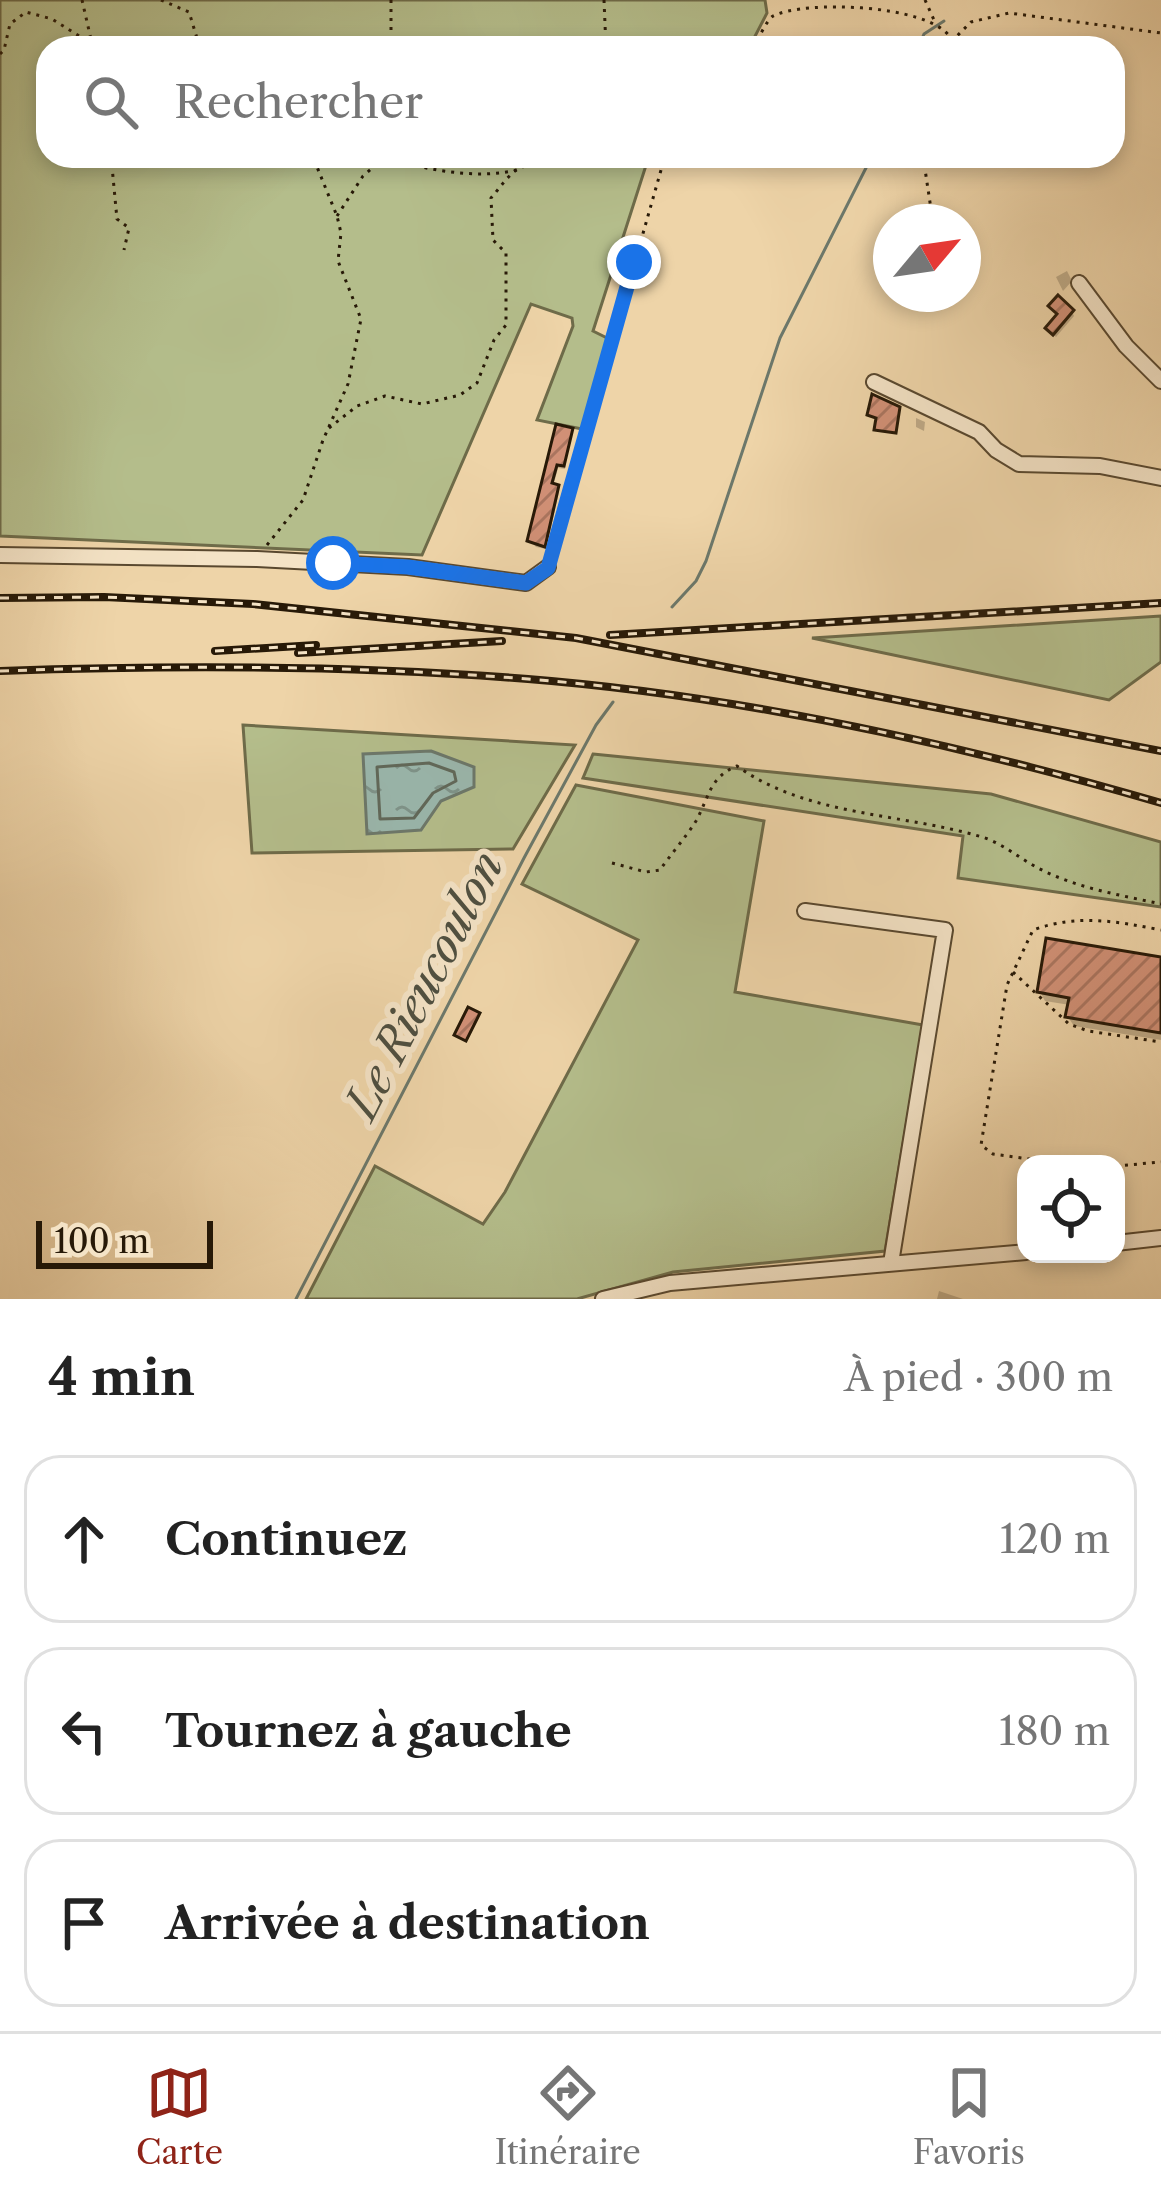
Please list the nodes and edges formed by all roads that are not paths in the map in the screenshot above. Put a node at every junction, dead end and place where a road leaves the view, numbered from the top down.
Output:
1 (1079, 283) dead end
2 (1161, 381) edge
3 (874, 382) dead end
4 (1161, 478) edge
5 (0, 555) edge
6 (548, 568) road end
7 (805, 911) dead end
8 (1161, 1238) edge
9 (1125, 1242) edge
10 (1017, 1253) edge
11 (891, 1263) junction
12 (603, 1299) edge

1 - 2 street
3 - 4 street
5 - 6 street
7 - 11 street
8 - 9 street
10 - 11 street
11 - 12 street

